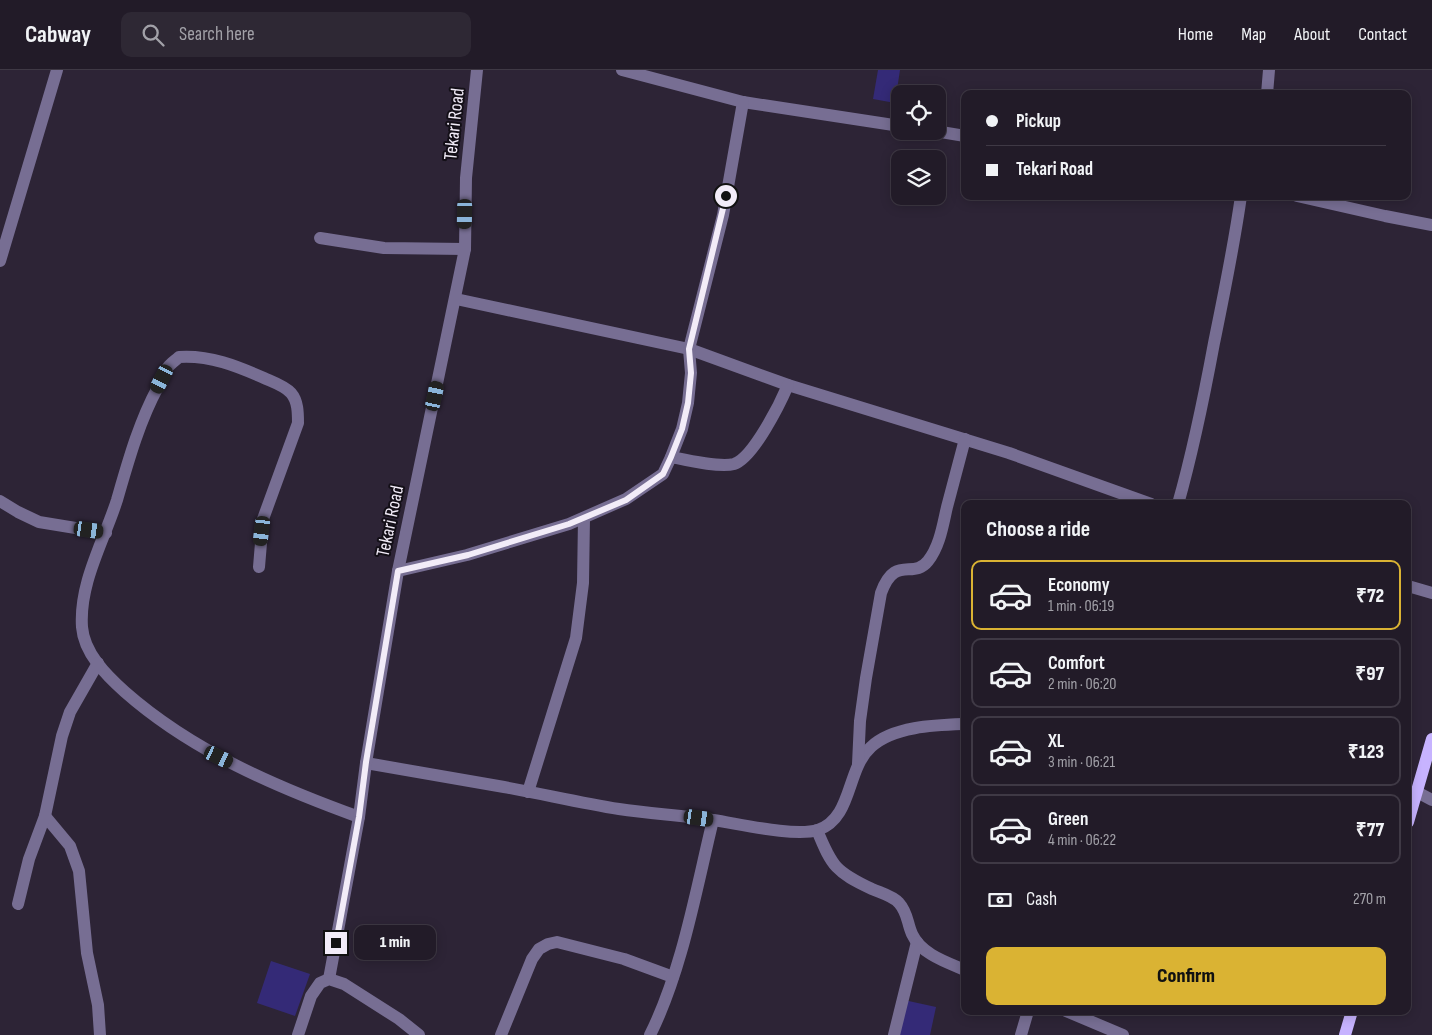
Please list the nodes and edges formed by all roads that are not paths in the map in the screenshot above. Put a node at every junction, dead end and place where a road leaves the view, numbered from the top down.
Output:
1 (57, 70) edge
2 (477, 70) edge
3 (622, 70) edge
4 (1269, 70) edge
5 (1267, 90) edge
6 (743, 102) junction
7 (891, 125) edge
8 (946, 133) edge
9 (961, 135) edge
10 (1240, 200) edge
11 (1315, 200) edge
12 (1432, 225) edge
13 (320, 238) dead end
14 (465, 249) junction
15 (0, 261) edge
16 (456, 299) junction
17 (689, 349) junction
18 (788, 385) junction
19 (965, 439) junction
20 (671, 457) junction
21 (1140, 500) edge
22 (1179, 500) edge
23 (0, 501) edge
24 (584, 518) junction
25 (106, 533) junction
26 (259, 568) dead end
27 (398, 571) junction
28 (1411, 587) edge
29 (1432, 593) edge
30 (98, 663) junction
31 (961, 724) edge
32 (1432, 739) edge
33 (366, 762) junction
34 (858, 764) junction
35 (528, 792) junction
36 (1417, 792) junction
37 (1432, 800) edge
38 (1411, 812) edge
39 (45, 816) junction
40 (359, 817) junction
41 (713, 820) junction
42 (817, 830) junction
43 (18, 904) dead end
44 (917, 942) junction
45 (961, 968) edge
46 (673, 977) junction
47 (329, 979) junction
48 (1027, 1015) edge
49 (1076, 1015) edge
50 (1351, 1015) edge
51 (100, 1035) edge
52 (298, 1035) edge
53 (419, 1035) edge
54 (501, 1035) edge
55 (650, 1035) edge
56 (894, 1035) edge
57 (1021, 1035) edge
58 (1123, 1035) edge
59 (1345, 1035) edge

1 - 15 street
2 - 14 street, Tekari Road
3 - 6 street
4 - 5 street
6 - 7 street
6 - 17 street
8 - 9 street
10 - 22 street
11 - 12 street
13 - 14 street
14 - 16 street, Tekari Road
16 - 17 street
16 - 27 street, Tekari Road
17 - 18 street
17 - 20 street
18 - 19 street
18 - 20 street
19 - 21 street
19 - 34 street
20 - 24 street
23 - 25 street
24 - 27 street
24 - 35 street
25 - 26 street
25 - 30 street
27 - 33 street, Tekari Road
28 - 29 street
30 - 39 street
30 - 40 street
31 - 34 street
32 - 36 main road
33 - 35 street
33 - 40 street, Tekari Road
34 - 42 street
35 - 41 street
36 - 37 street
36 - 38 main road
39 - 43 street
39 - 51 street
40 - 47 street, Tekari Road
41 - 42 street
41 - 46 street
42 - 44 street
44 - 45 street
44 - 56 street
46 - 54 street
46 - 55 street
47 - 52 street
47 - 53 street
48 - 57 street
49 - 58 street
50 - 59 main road

